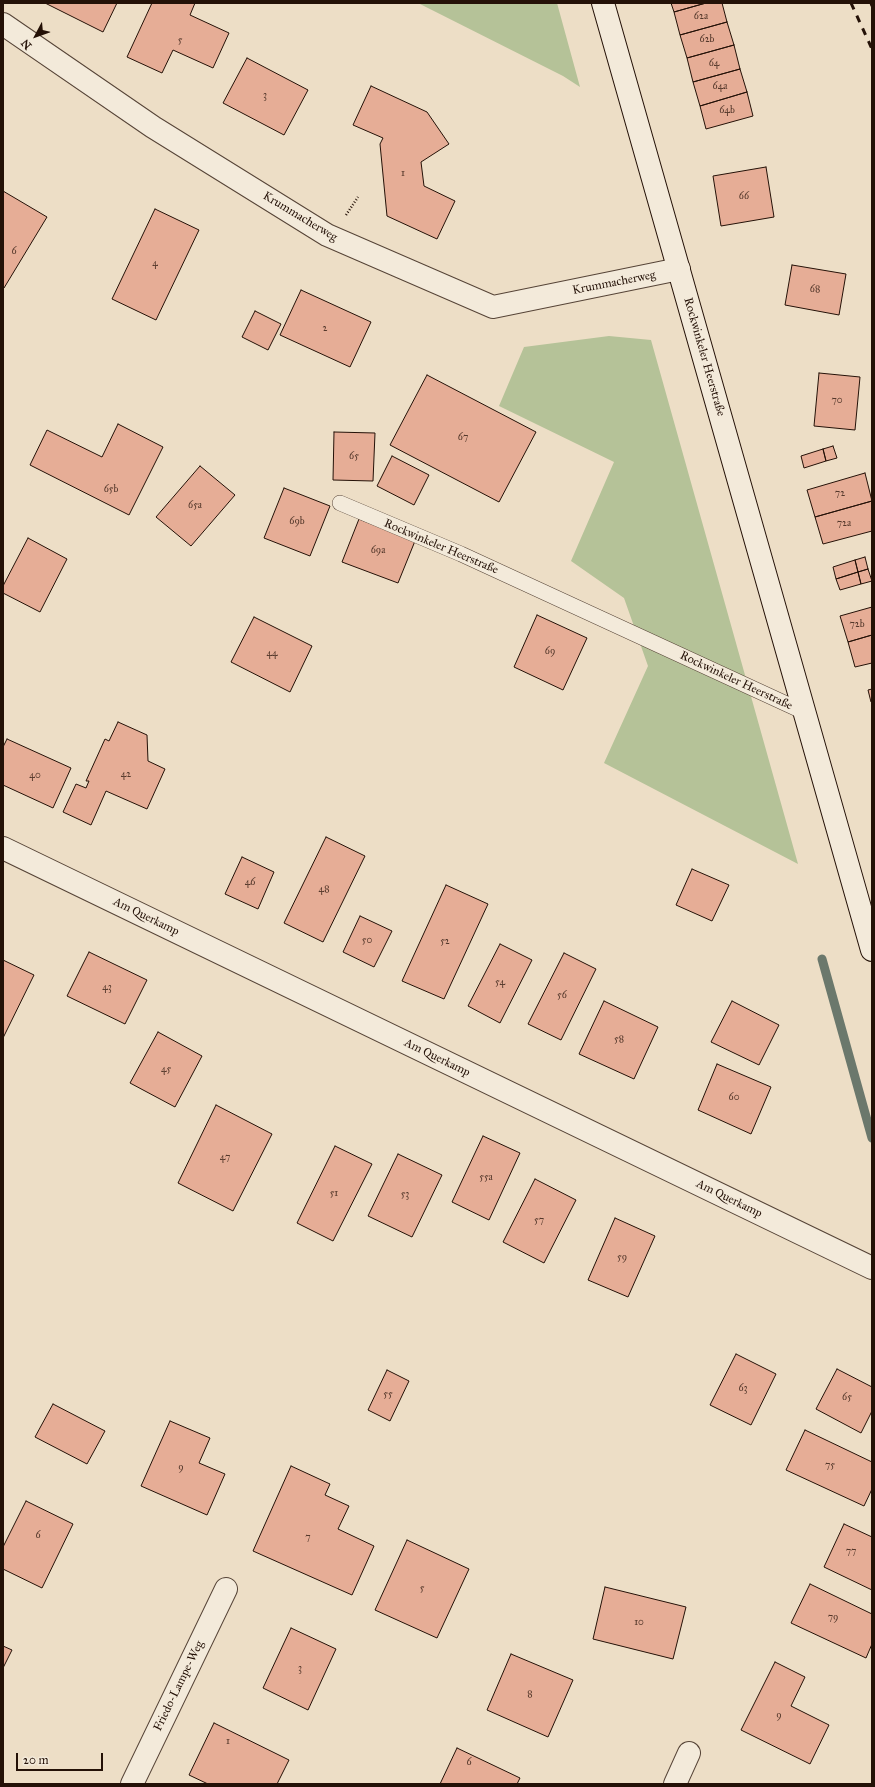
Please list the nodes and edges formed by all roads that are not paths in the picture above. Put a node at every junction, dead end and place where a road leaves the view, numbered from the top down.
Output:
1 (603, 3) edge
2 (3, 24) edge
3 (679, 269) junction
4 (340, 503) dead end
5 (804, 712) junction
6 (3, 848) edge
7 (869, 926) edge
8 (872, 950) edge
9 (872, 1268) edge
10 (226, 1589) dead end
11 (689, 1753) dead end
12 (132, 1784) edge
13 (675, 1784) edge

1 - 3 street, Rockwinkeler Heerstraße
2 - 3 street, Krummacherweg
3 - 5 street, Rockwinkeler Heerstraße
4 - 5 lane, Rockwinkeler Heerstraße
5 - 7 street, Rockwinkeler Heerstraße
6 - 9 street, Am Querkamp
7 - 8 street, Rockwinkeler Heerstraße
10 - 12 street, Friedo-Lampe-Weg
11 - 13 street

